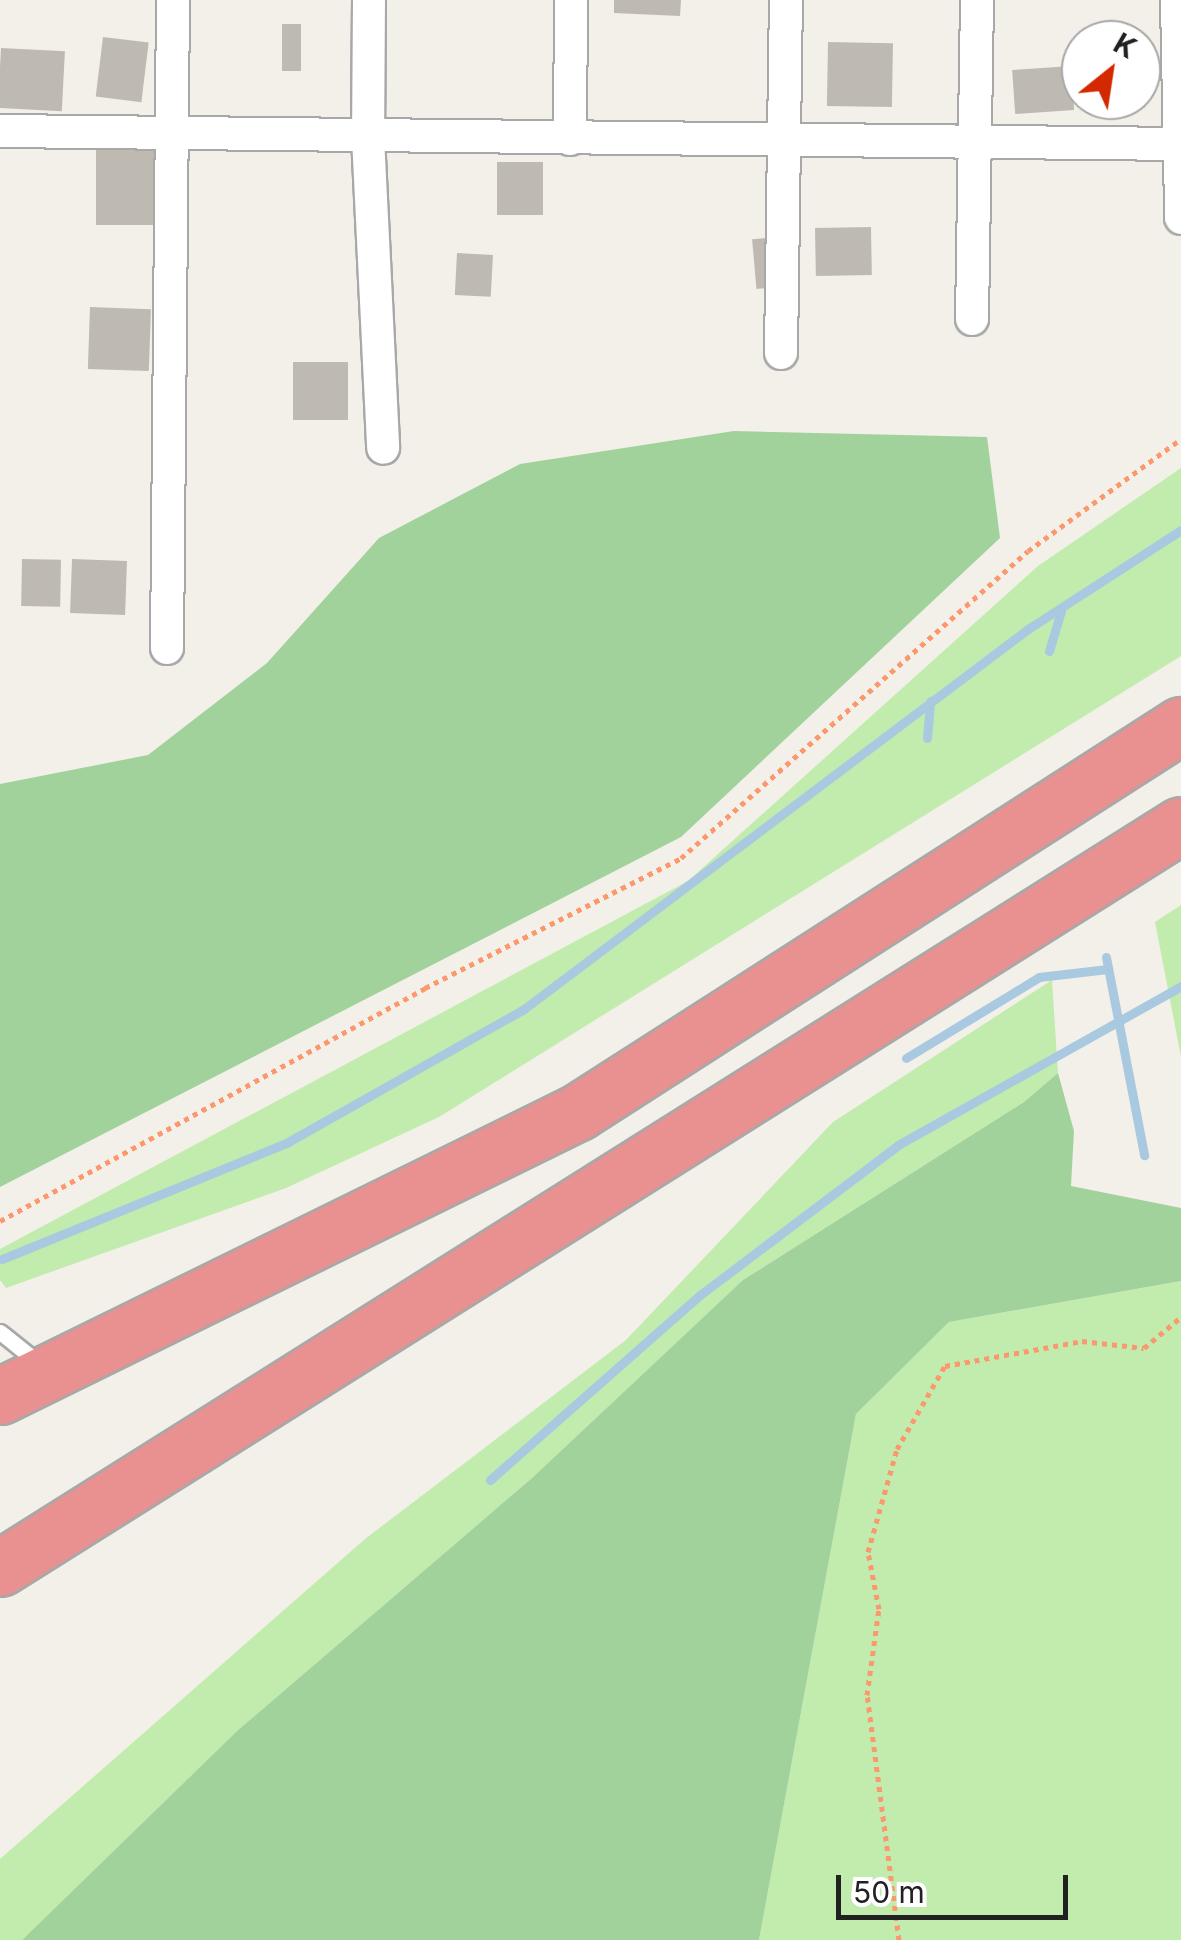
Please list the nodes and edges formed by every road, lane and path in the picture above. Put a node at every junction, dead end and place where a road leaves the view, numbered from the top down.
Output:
1 (173, 0) edge
2 (369, 0) edge
3 (571, 0) edge
4 (786, 0) edge
5 (976, 0) edge
6 (1177, 0) edge
7 (0, 132) edge
8 (172, 134) junction
9 (368, 137) junction
10 (570, 140) junction
11 (786, 143) junction
12 (977, 144) junction
13 (1175, 144) junction
14 (1181, 218) edge
15 (972, 319) dead end
16 (782, 354) dead end
17 (1181, 439) edge
18 (382, 448) dead end
19 (167, 648) dead end
20 (1181, 725) edge
21 (1181, 825) edge
22 (0, 1221) edge
23 (1181, 1316) edge
24 (0, 1332) edge
25 (50, 1372) junction
26 (0, 1396) edge
27 (0, 1568) edge
28 (898, 1940) edge

1 - 8 street
2 - 9 street
3 - 10 street
4 - 11 street
5 - 12 street
6 - 13 street
7 - 8 street
8 - 9 street
8 - 19 street
9 - 10 street
9 - 18 street
10 - 11 street
11 - 12 street
11 - 16 street
12 - 13 street
12 - 15 street
13 - 14 street
17 - 22 path
20 - 25 highway
21 - 27 highway
23 - 28 path
24 - 25 lane
25 - 26 highway

